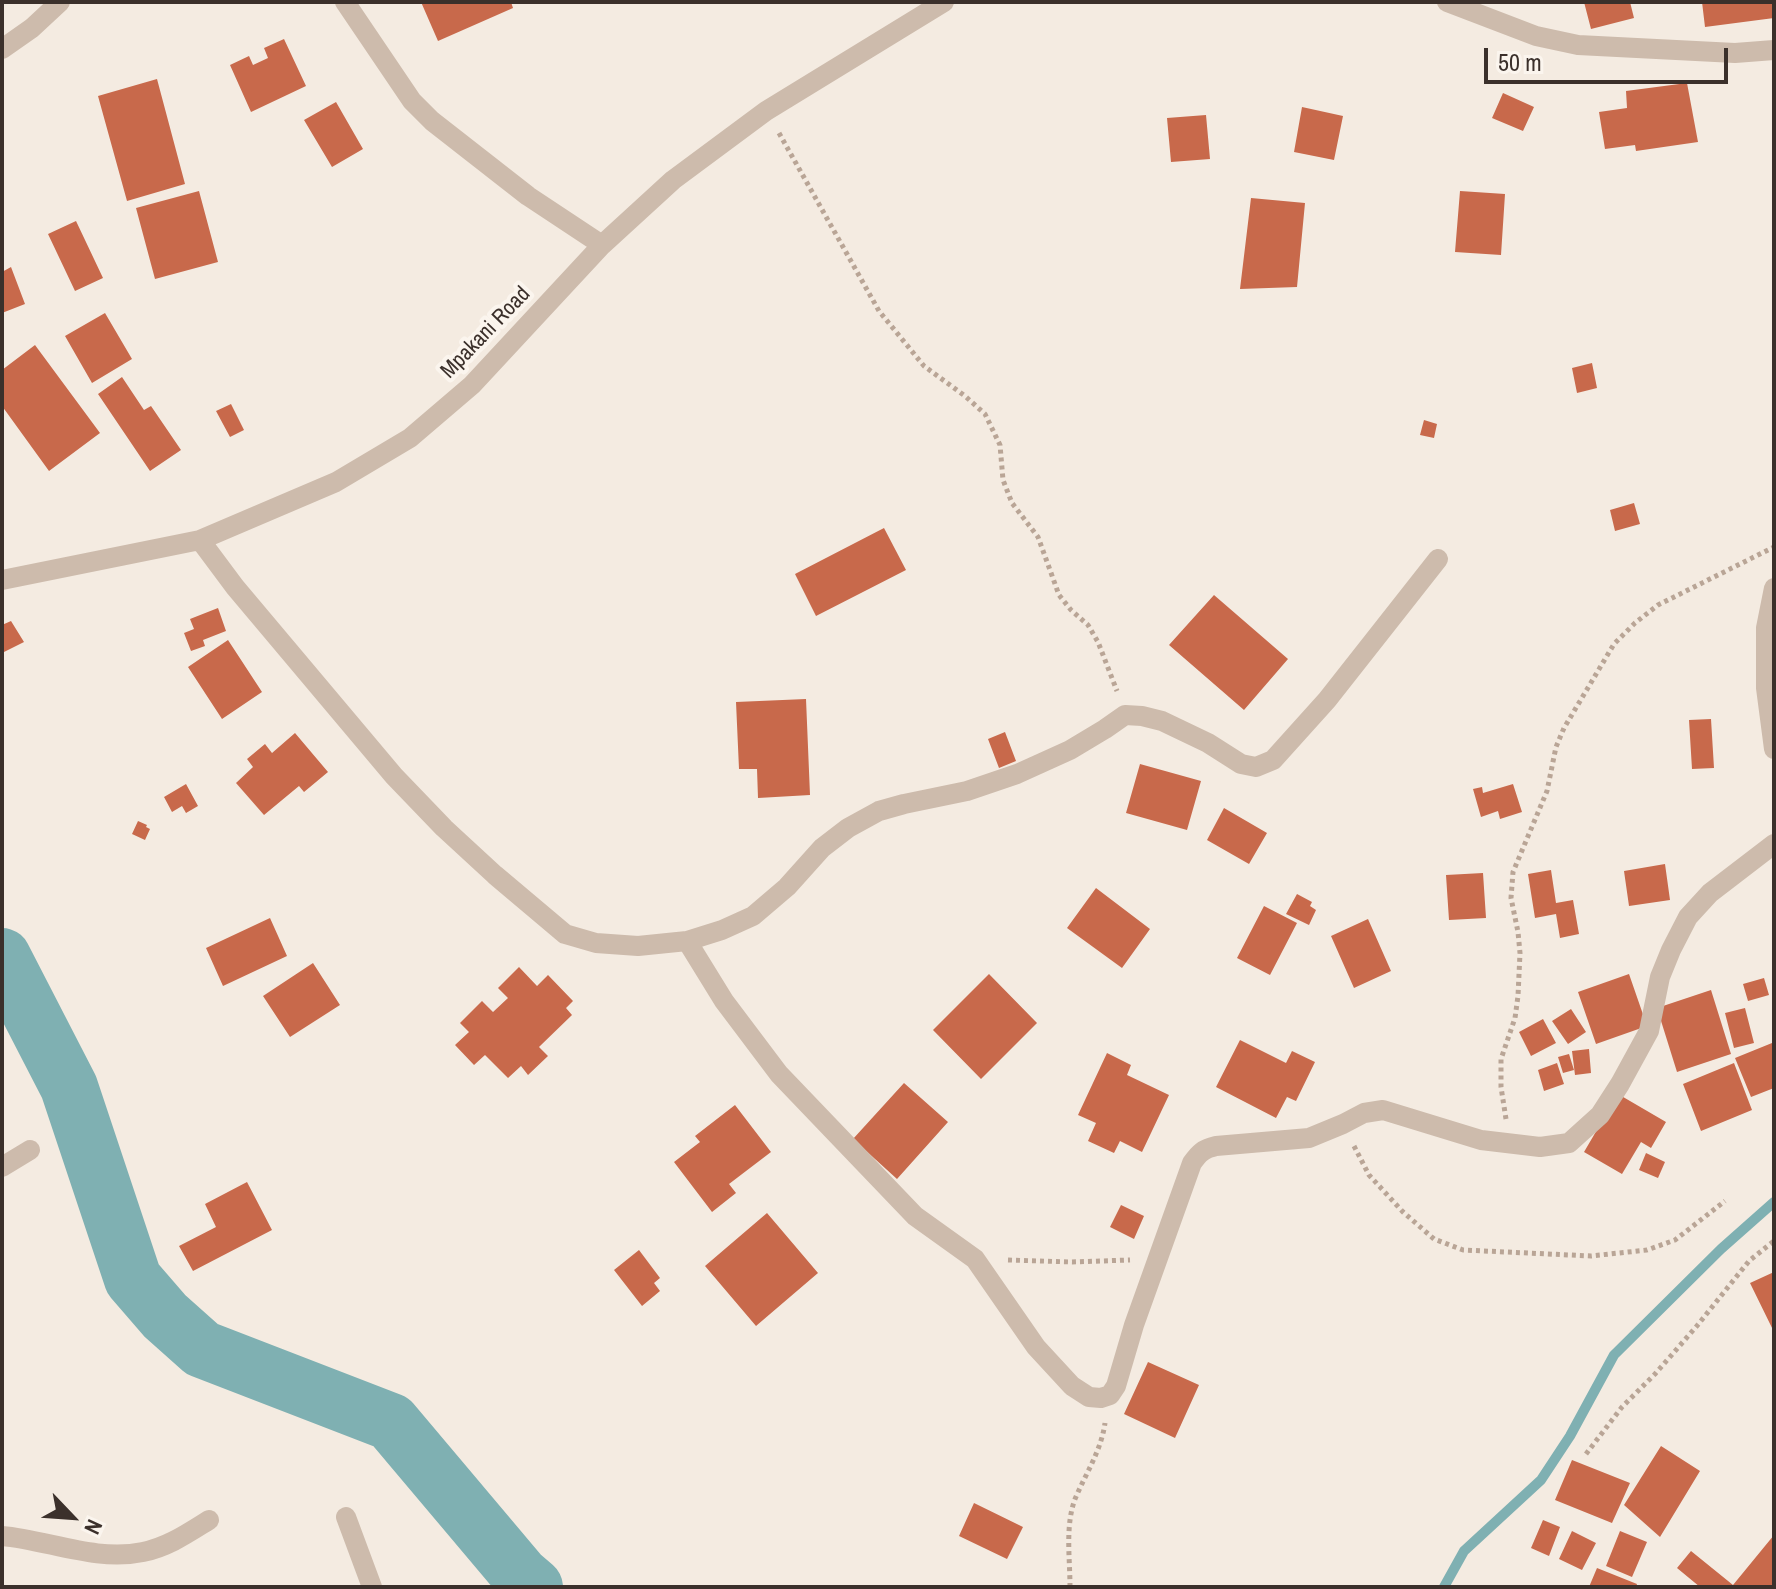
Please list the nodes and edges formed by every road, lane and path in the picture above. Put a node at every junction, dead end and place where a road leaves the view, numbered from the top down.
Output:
1 (60, 2) edge
2 (345, 2) edge
3 (944, 2) edge
4 (1447, 2) edge
5 (2, 49) edge
6 (1774, 50) edge
7 (766, 111) junction
8 (602, 245) junction
9 (200, 540) junction
10 (1774, 547) edge
11 (1438, 559) dead end
12 (2, 580) edge
13 (1774, 588) edge
14 (1125, 715) junction
15 (1774, 749) edge
16 (1774, 844) edge
17 (687, 941) junction
18 (1343, 1124) junction
19 (1510, 1143) junction
20 (30, 1150) dead end
21 (2, 1167) edge
22 (1725, 1201) dead end
23 (1774, 1241) edge
24 (1157, 1257) junction
25 (975, 1259) junction
26 (1101, 1398) junction
27 (1586, 1454) dead end
28 (346, 1517) dead end
29 (209, 1520) dead end
30 (2, 1536) edge
31 (372, 1587) edge
32 (1070, 1587) edge

1 - 5 street
2 - 8 street
3 - 7 street, Mpakani Road
4 - 6 street
7 - 8 street, Mpakani Road
7 - 14 path
8 - 9 street, Mpakani Road
9 - 12 street, Mpakani Road
9 - 17 street
10 - 19 path
11 - 14 street
13 - 15 street
14 - 17 street
16 - 19 street
17 - 25 street
18 - 19 street
18 - 22 path
18 - 24 street
20 - 21 street
23 - 27 path
24 - 25 path
24 - 26 street
25 - 26 street
26 - 32 path
28 - 31 street
29 - 30 street

